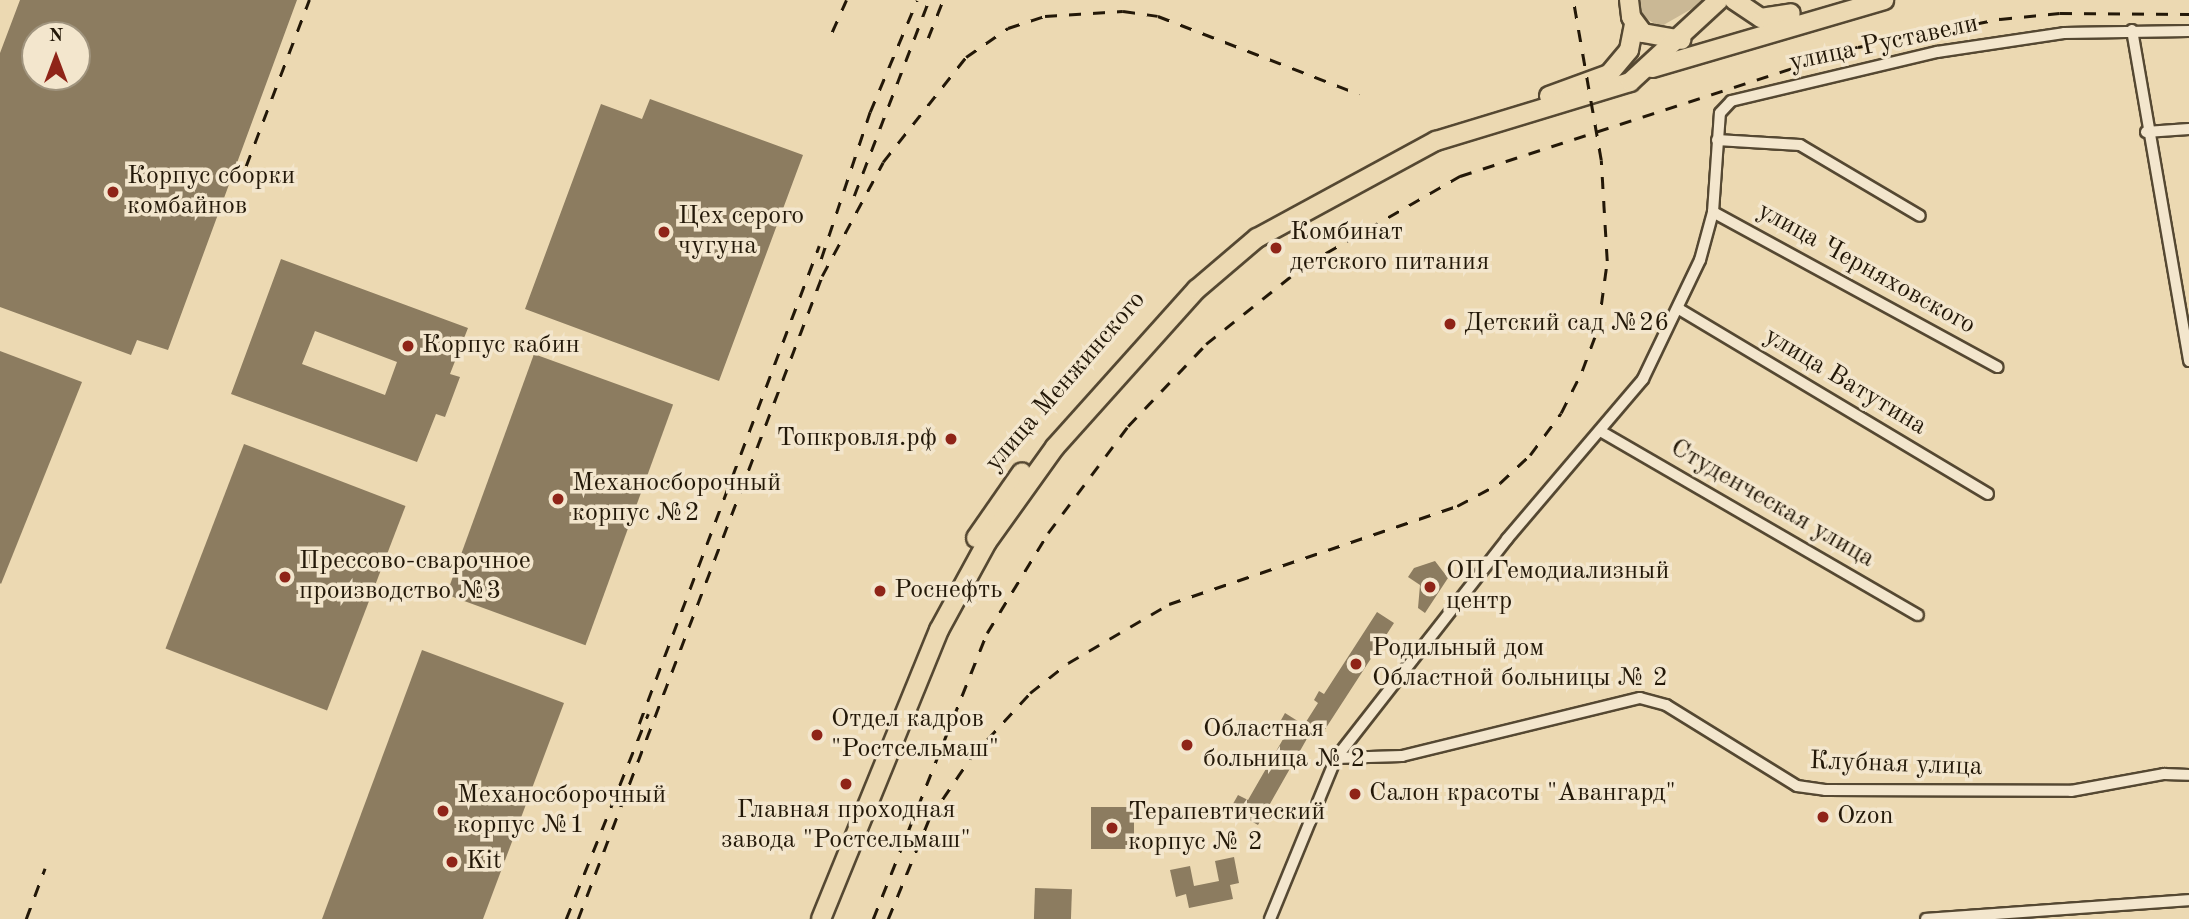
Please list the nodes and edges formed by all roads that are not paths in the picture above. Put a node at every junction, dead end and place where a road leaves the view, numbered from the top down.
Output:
1 (1629, 0) edge
2 (1718, 0) edge
3 (1734, 0) edge
4 (1843, 0) edge
5 (1884, 0) edge
6 (1634, 24) junction
7 (1787, 26) junction
8 (2132, 30) junction
9 (2189, 31) edge
10 (1676, 39) junction
11 (1647, 70) junction
12 (1578, 94) junction
13 (2189, 129) edge
14 (2146, 132) junction
15 (1717, 140) junction
16 (1713, 212) junction
17 (1920, 216) dead end
18 (1679, 309) junction
19 (2189, 361) edge
20 (1997, 367) dead end
21 (1602, 432) junction
22 (1988, 494) dead end
23 (1918, 615) dead end
24 (1336, 758) junction
25 (2189, 775) edge
26 (2189, 900) edge
27 (810, 919) edge
28 (821, 919) edge
29 (1269, 919) edge
30 (1926, 919) edge

1 - 6 main road
2 - 10 main road
3 - 4 main road
5 - 7 main road
6 - 10 main road
6 - 12 main road
7 - 10 main road
7 - 11 main road
8 - 9 street, улица Руставели
8 - 14 street
8 - 15 street, улица Руставели
10 - 11 main road
11 - 12 main road
12 - 27 main road, улица Менжинского
12 - 28 main road, улица Менжинского
13 - 14 street
14 - 19 street
15 - 16 street
15 - 17 street
16 - 18 street
16 - 20 street, улица Черняховского
18 - 21 street
18 - 22 street, улица Ватутина
21 - 23 street, Студенческая улица
21 - 24 street
24 - 25 street, Клубная улица
24 - 29 street
26 - 30 street

